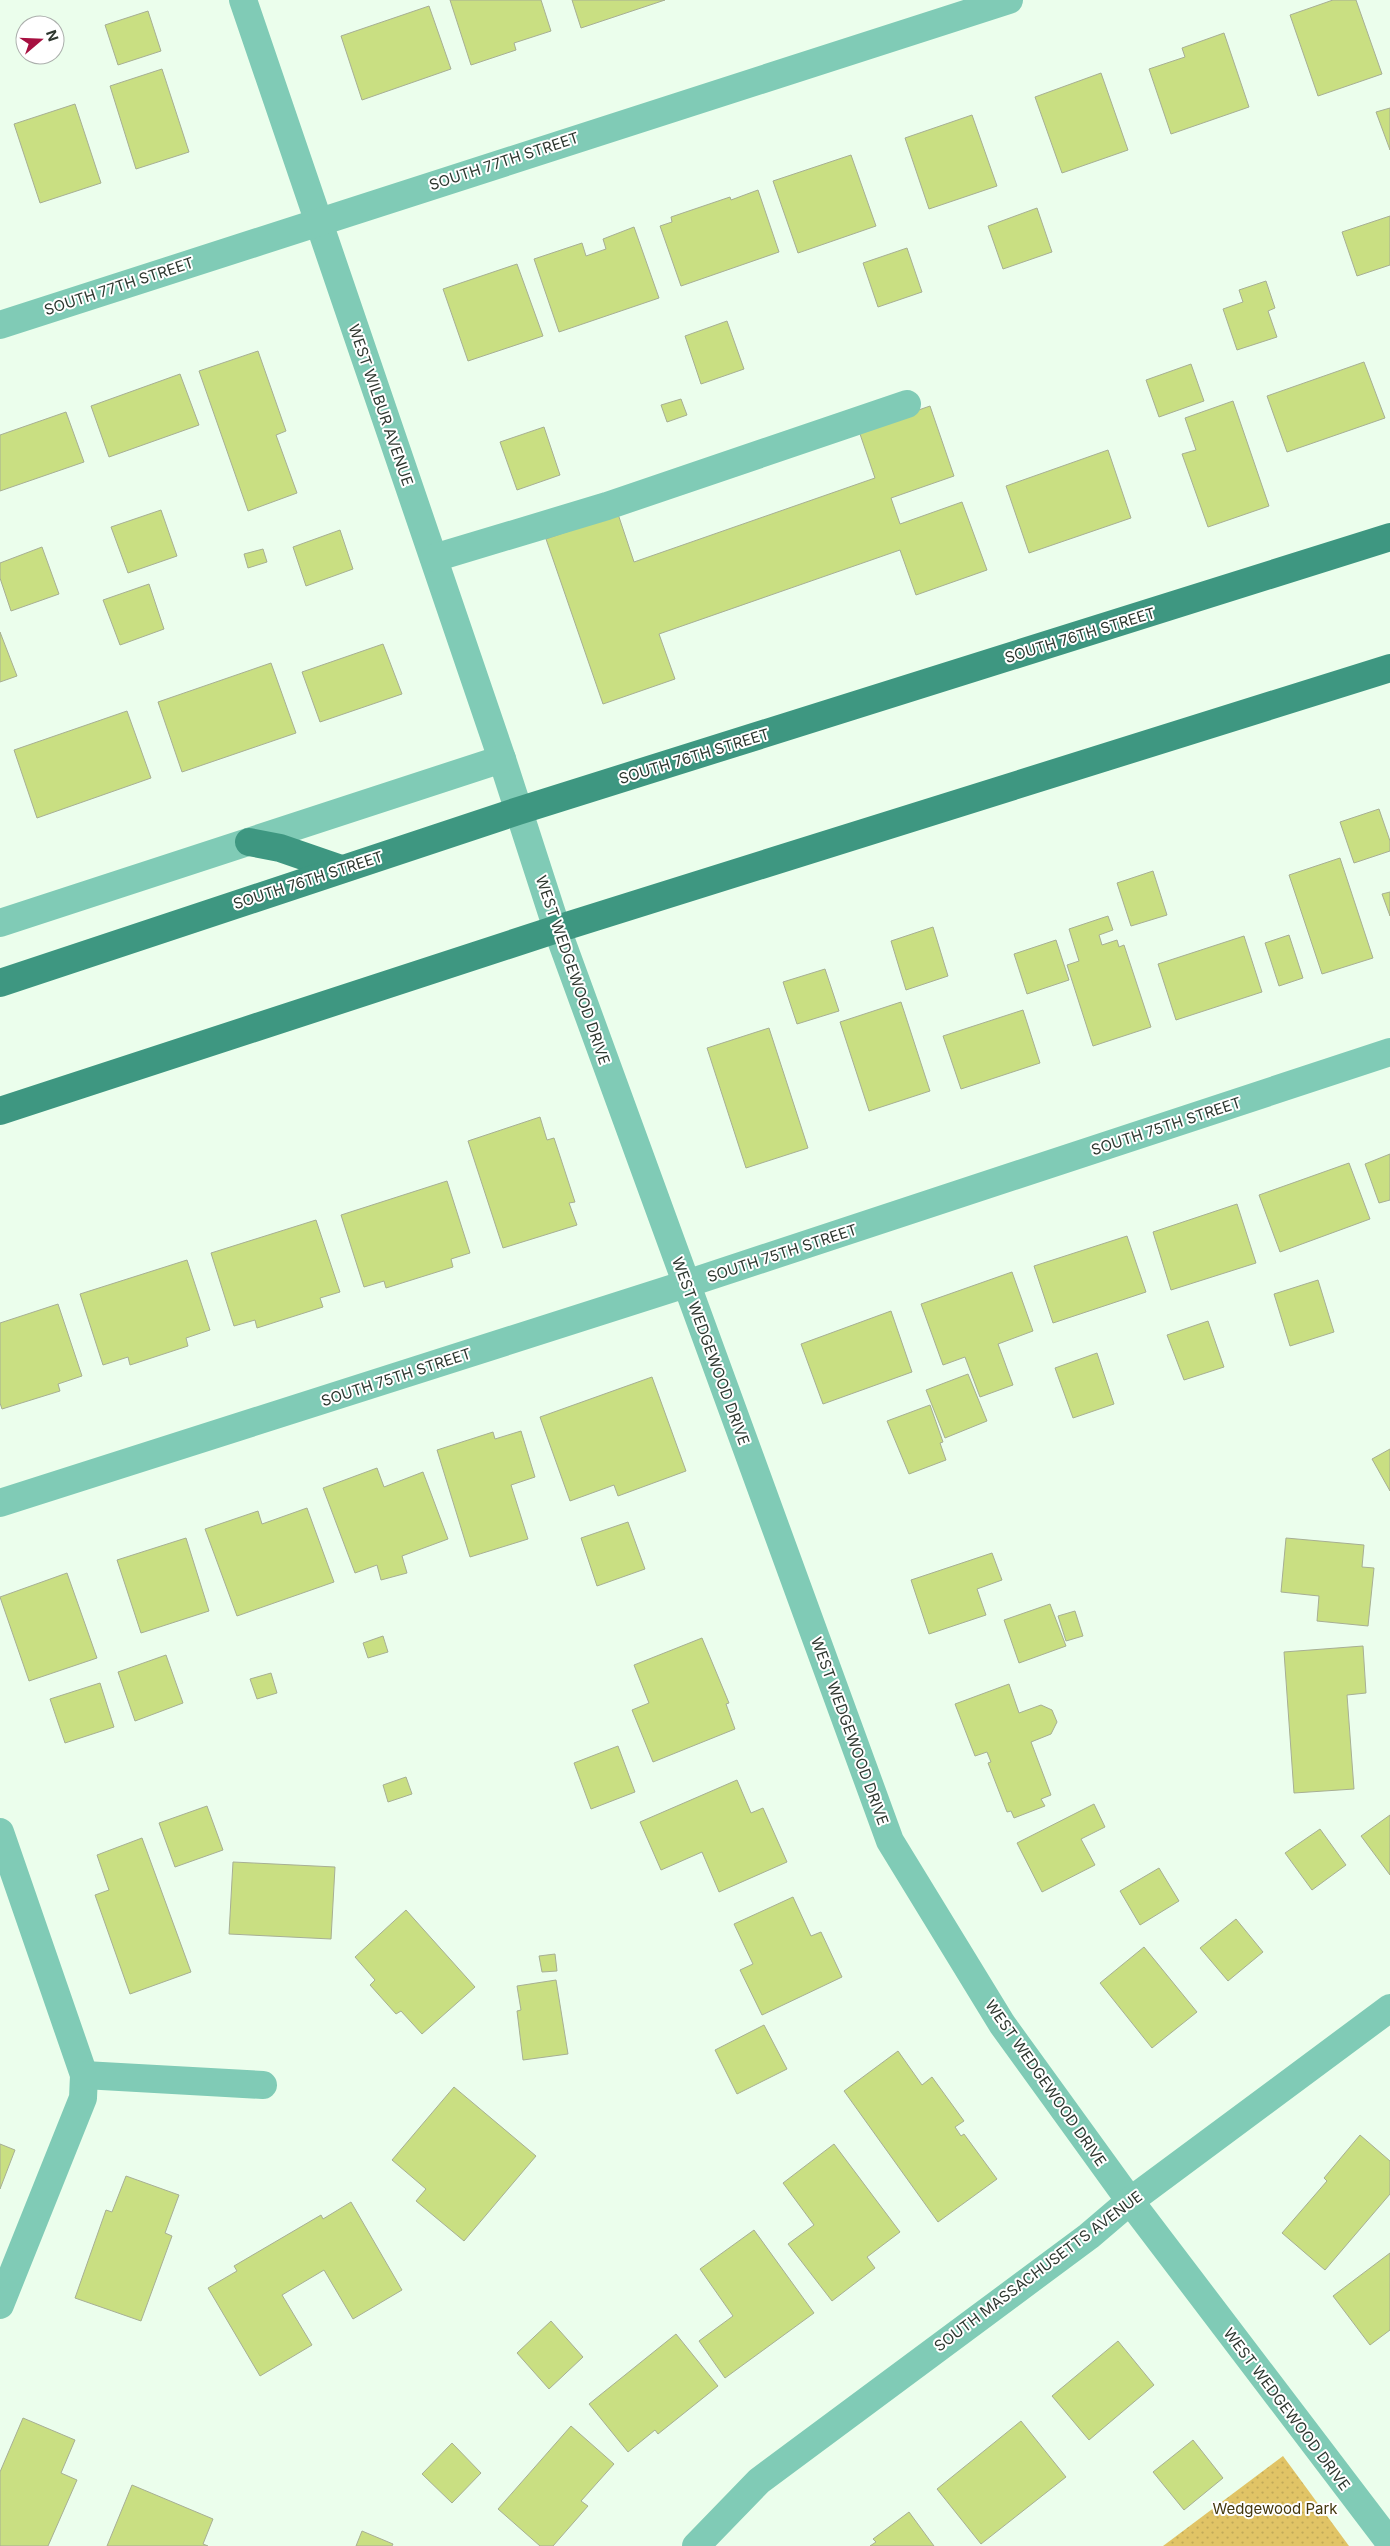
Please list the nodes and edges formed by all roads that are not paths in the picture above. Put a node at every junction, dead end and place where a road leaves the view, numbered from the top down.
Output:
1 (243, 0) edge
2 (1009, 0) edge
3 (319, 220) junction
4 (0, 325) edge
5 (907, 404) dead end
6 (1390, 537) edge
7 (434, 558) junction
8 (1390, 668) edge
9 (502, 759) junction
10 (518, 811) junction
11 (249, 842) junction
12 (341, 870) junction
13 (0, 923) edge
14 (557, 929) junction
15 (0, 983) edge
16 (1390, 1052) edge
17 (0, 1111) edge
18 (686, 1284) junction
19 (0, 1503) edge
20 (0, 1832) edge
21 (1390, 2008) edge
22 (84, 2075) junction
23 (263, 2085) dead end
24 (1130, 2201) junction
25 (0, 2305) edge
26 (1390, 2543) edge
27 (696, 2546) edge

1 - 3 street, WEST WILBUR AVENUE
2 - 3 street, SOUTH 77TH STREET
3 - 4 street, SOUTH 77TH STREET
3 - 7 street, WEST WILBUR AVENUE
5 - 7 street
6 - 10 main road, SOUTH 76TH STREET
7 - 9 street, WEST WILBUR AVENUE
8 - 14 main road
9 - 10 street, WEST WILBUR AVENUE
9 - 11 street
10 - 12 main road, SOUTH 76TH STREET
10 - 14 street, WEST WEDGEWOOD DRIVE
11 - 12 main road
11 - 13 street
12 - 15 main road, SOUTH 76TH STREET
14 - 17 main road
14 - 18 street, WEST WEDGEWOOD DRIVE
16 - 18 street, SOUTH 75TH STREET
18 - 19 street, SOUTH 75TH STREET
18 - 24 street, WEST WEDGEWOOD DRIVE
20 - 22 street
21 - 24 street, SOUTH MASSACHUSETTS AVENUE
22 - 23 street
22 - 25 street
24 - 26 street, WEST WEDGEWOOD DRIVE
24 - 27 street, SOUTH MASSACHUSETTS AVENUE

